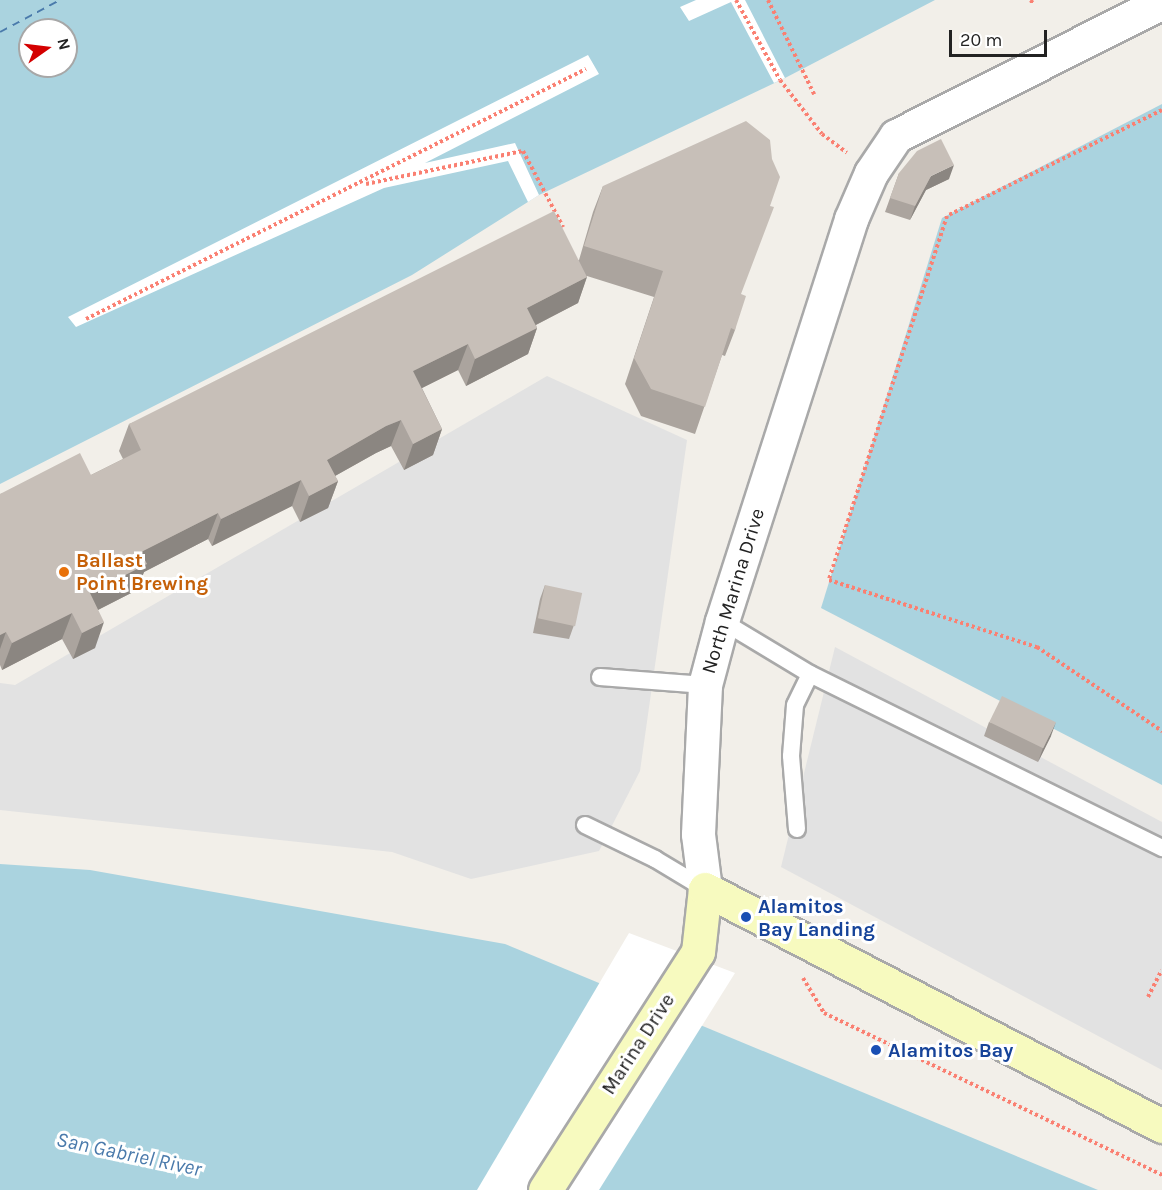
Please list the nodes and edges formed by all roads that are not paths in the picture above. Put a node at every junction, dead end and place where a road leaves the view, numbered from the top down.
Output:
1 (1162, 2) edge
2 (722, 621) junction
3 (810, 674) junction
4 (600, 678) dead end
5 (705, 685) junction
6 (585, 825) dead end
7 (797, 829) dead end
8 (1162, 848) edge
9 (705, 889) junction
10 (1162, 1126) edge
11 (545, 1190) edge

1 - 2 street, North Marina Drive
2 - 3 lane
2 - 5 street, North Marina Drive
3 - 7 lane
3 - 8 lane
4 - 5 lane
5 - 9 street, North Marina Drive
6 - 9 lane
9 - 10 main road
9 - 11 main road, Marina Drive

